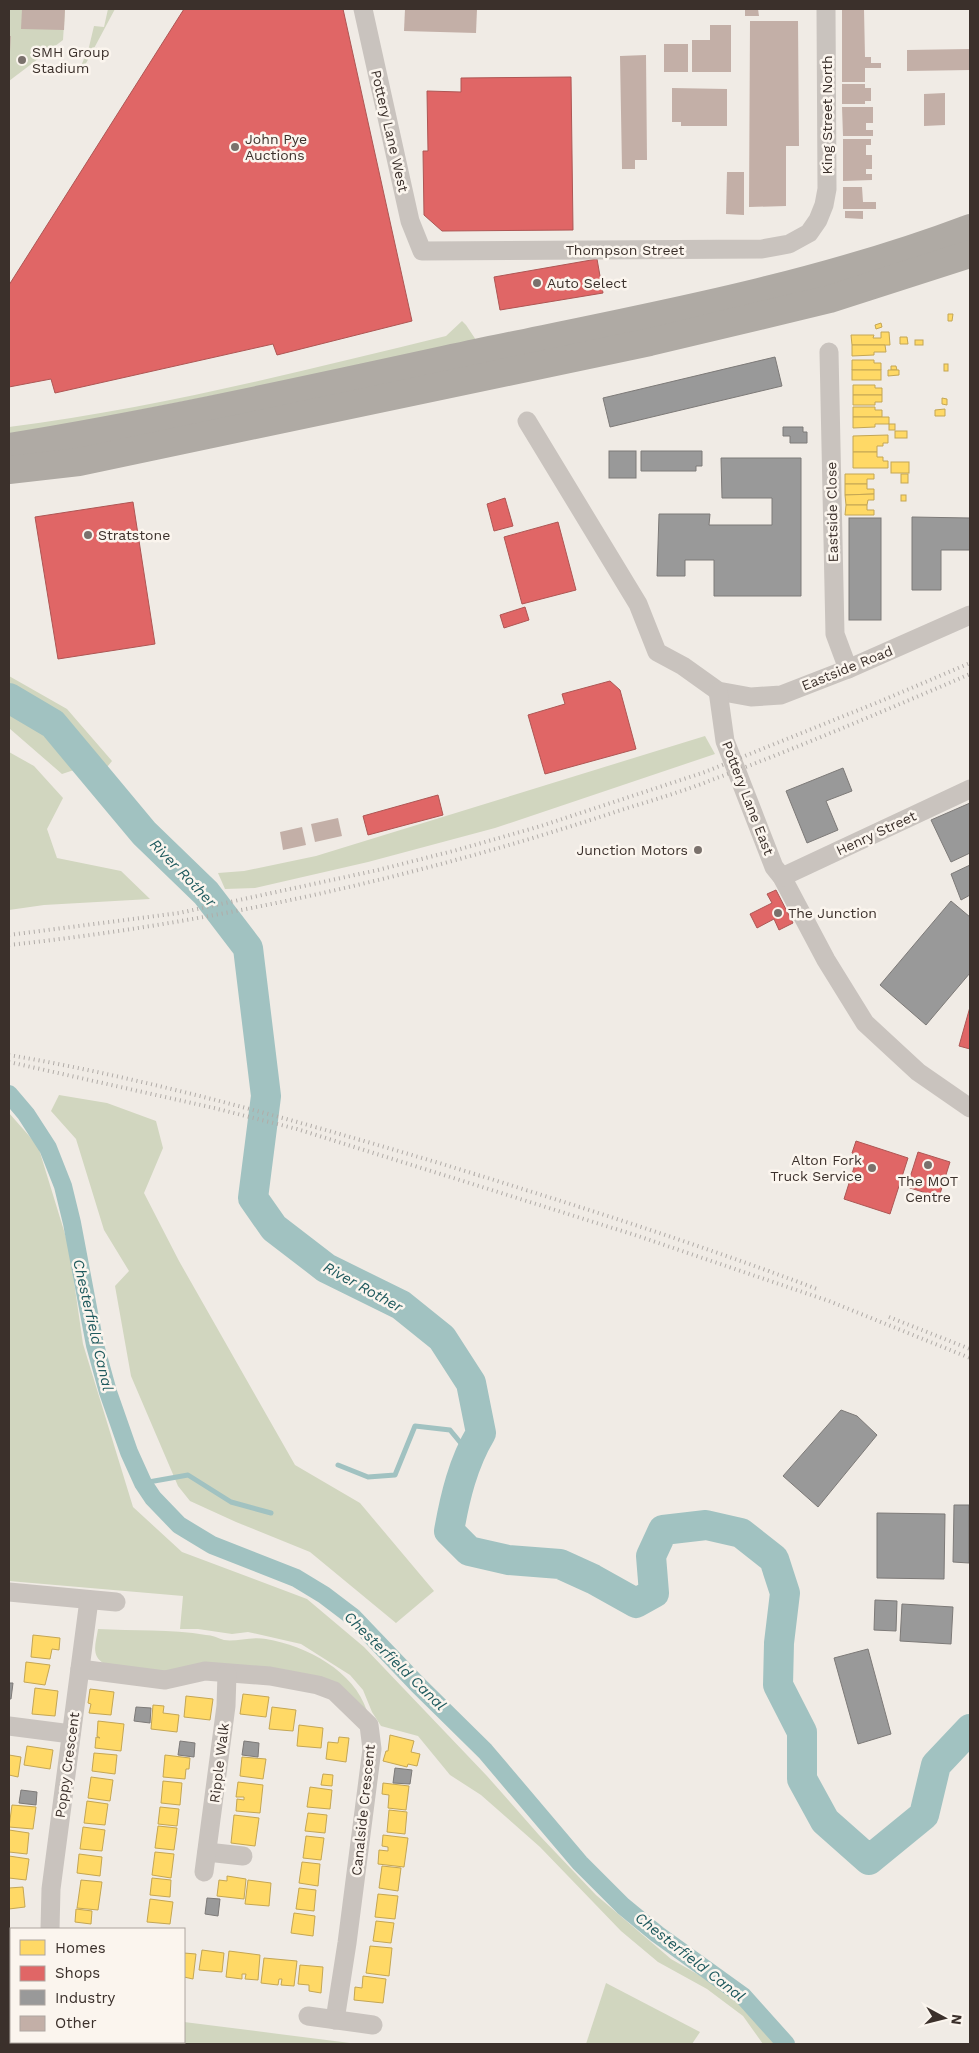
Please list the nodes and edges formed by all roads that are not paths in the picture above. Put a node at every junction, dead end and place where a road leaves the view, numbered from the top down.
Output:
1 (362, 9) edge
2 (826, 9) edge
3 (818, 220) joint
4 (970, 228) edge
5 (422, 251) joint
6 (970, 254) edge
7 (829, 352) dead end
8 (527, 421) dead end
9 (9, 447) edge
10 (9, 470) edge
11 (970, 614) edge
12 (848, 669) junction
13 (718, 691) junction
14 (970, 789) edge
15 (782, 878) junction
16 (970, 1108) edge
17 (9, 1592) edge
18 (89, 1600) junction
19 (116, 1602) dead end
20 (80, 1669) junction
21 (227, 1674) junction
22 (9, 1726) edge
23 (71, 1734) junction
24 (207, 1852) junction
25 (243, 1856) dead end
26 (204, 1872) dead end
27 (50, 1928) edge
28 (308, 2016) dead end
29 (335, 2020) junction
30 (373, 2025) dead end

1 - 5 street, Pottery Lane West
2 - 3 street, King Street North
3 - 5 street, Thompson Street
4 - 9 highway
6 - 10 highway
7 - 12 street, Eastside Close
8 - 13 street
11 - 12 street, Eastside Road
12 - 13 street, Eastside Road
13 - 15 street, Pottery Lane East
14 - 15 street, Henry Street
15 - 16 street, Pottery Lane East
17 - 18 street
18 - 19 street
18 - 20 street, Poppy Crescent
20 - 21 street, Canalside Crescent
20 - 23 street, Poppy Crescent
21 - 24 street, Ripple Walk
21 - 29 street, Canalside Crescent
22 - 23 street
23 - 27 street, Poppy Crescent
24 - 25 street
24 - 26 street, Ripple Walk
28 - 29 street
29 - 30 street

